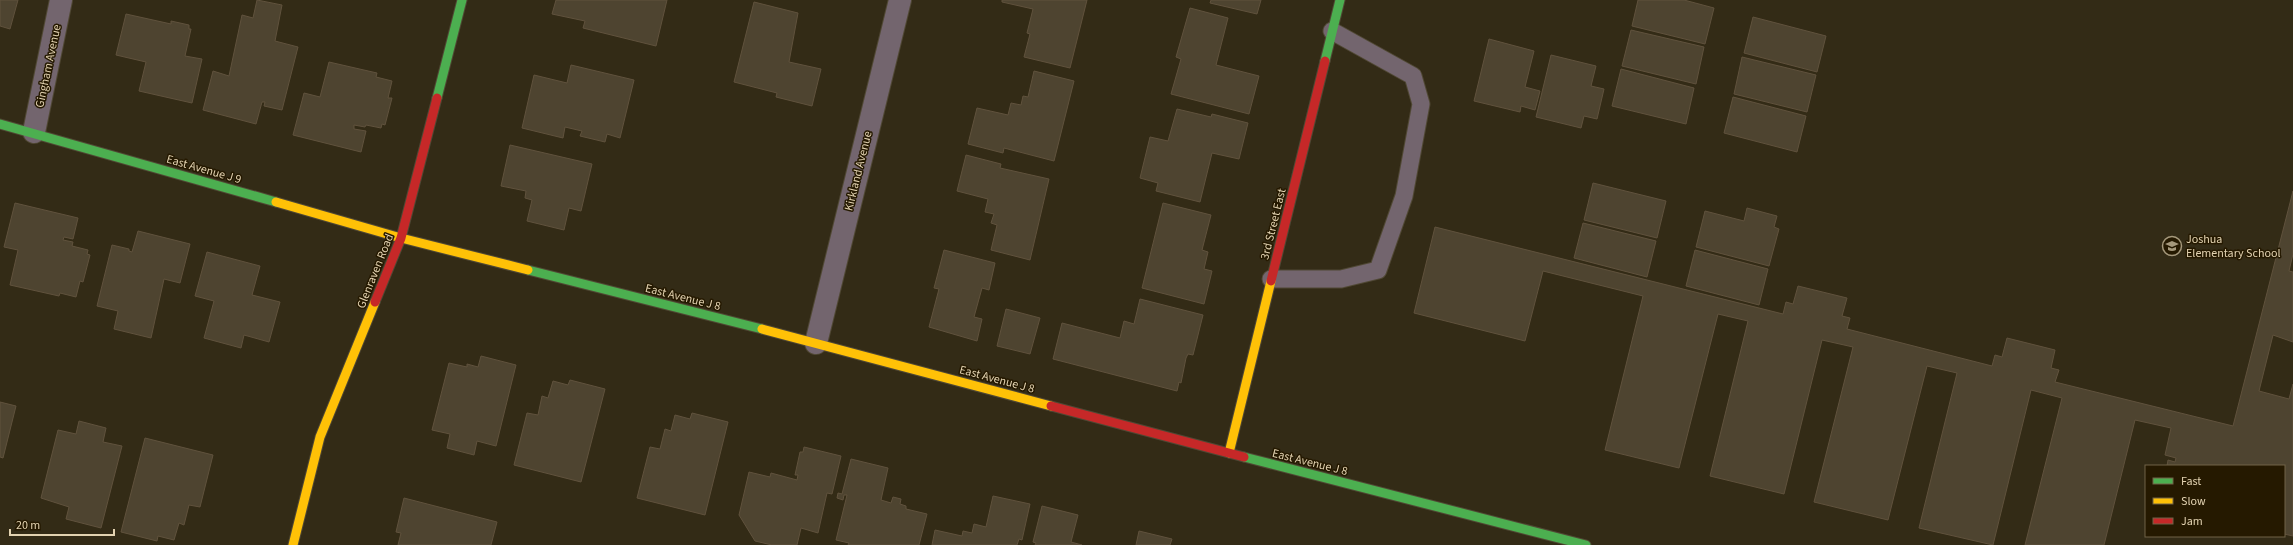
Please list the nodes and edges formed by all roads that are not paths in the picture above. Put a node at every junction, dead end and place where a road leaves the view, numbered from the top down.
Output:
1 (61, 0) edge
2 (462, 0) edge
3 (900, 0) edge
4 (1340, 0) edge
5 (1332, 31) junction
6 (0, 124) edge
7 (34, 132) junction
8 (401, 238) junction
9 (1271, 279) junction
10 (816, 343) junction
11 (1229, 453) junction
12 (293, 545) edge
13 (1586, 545) edge

1 - 7 street, Gingham Avenue
2 - 8 street, Glenraven Road
3 - 10 street, Kirkland Avenue
4 - 5 street, 3rd Street East
5 - 9 street, 3rd Street East
5 - 9 lane
6 - 7 street, East Avenue J 9
7 - 8 street, East Avenue J 9
8 - 10 street, East Avenue J 8
8 - 12 street, Glenraven Road
9 - 11 street, 3rd Street East
10 - 11 street, East Avenue J 8
11 - 13 street, East Avenue J 8

